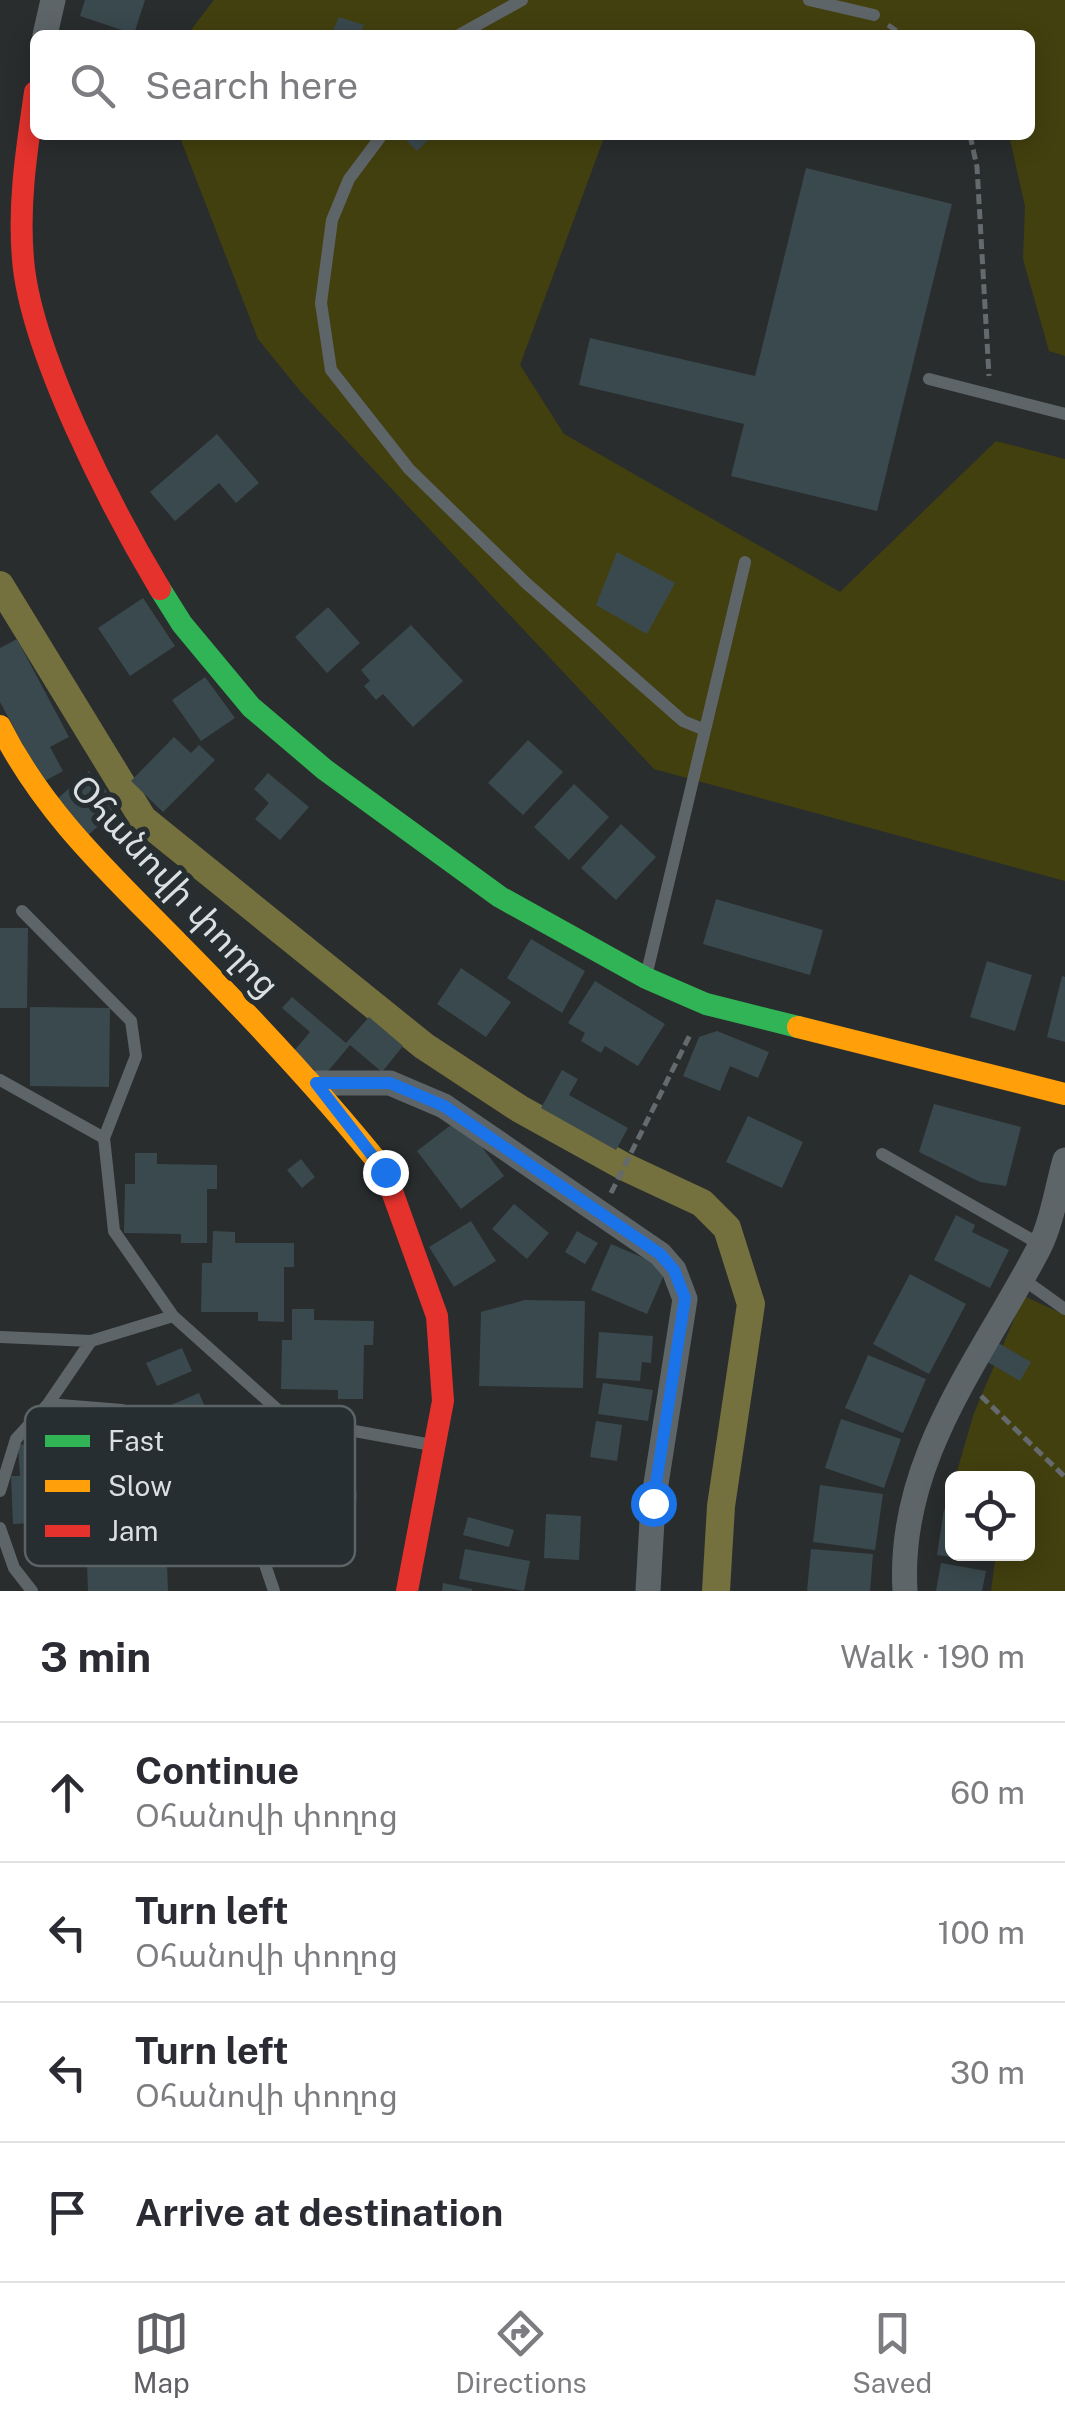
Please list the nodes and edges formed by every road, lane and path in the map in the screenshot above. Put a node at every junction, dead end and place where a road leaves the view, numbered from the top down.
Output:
1 (52, 0) edge
2 (522, 0) edge
3 (809, 0) edge
4 (874, 15) dead end
5 (46, 30) edge
6 (469, 30) edge
7 (30, 127) edge
8 (378, 140) edge
9 (971, 140) edge
10 (929, 379) dead end
11 (990, 393) junction
12 (1065, 414) edge
13 (745, 562) dead end
14 (0, 726) edge
15 (705, 730) junction
16 (22, 911) dead end
17 (646, 978) junction
18 (696, 1024) dead end
19 (0, 1080) edge
20 (316, 1083) junction
21 (1065, 1094) edge
22 (104, 1138) junction
23 (882, 1154) dead end
24 (1065, 1160) edge
25 (617, 1181) dead end
26 (1040, 1245) junction
27 (1020, 1277) junction
28 (1065, 1309) edge
29 (173, 1316) junction
30 (1, 1337) edge
31 (90, 1341) junction
32 (963, 1379) junction
33 (48, 1404) joint
34 (73, 1406) edge
35 (273, 1406) edge
36 (25, 1429) edge
37 (355, 1431) edge
38 (435, 1445) junction
39 (1065, 1477) edge
40 (0, 1491) edge
41 (0, 1528) edge
42 (265, 1566) edge
43 (32, 1591) edge
44 (274, 1591) edge
45 (407, 1591) edge
46 (648, 1591) edge
47 (905, 1591) edge

1 - 5 street
2 - 6 lane
3 - 4 lane
7 - 17 street
8 - 15 lane
9 - 11 path
10 - 11 lane
11 - 12 lane
13 - 15 lane
14 - 20 street, Օհանովի փողոց
15 - 17 lane
16 - 22 lane
17 - 21 street
18 - 25 path
19 - 22 lane
20 - 38 street, Օհանովի փողոց
20 - 46 street
22 - 29 lane
23 - 26 lane
24 - 26 street
26 - 27 street
27 - 28 lane
27 - 32 street
29 - 31 lane
29 - 35 lane
30 - 31 lane
31 - 33 lane
32 - 39 path
32 - 47 street
33 - 34 lane
36 - 40 lane
37 - 38 lane
38 - 45 street, Օհանովի փողոց
41 - 43 lane
42 - 44 lane

